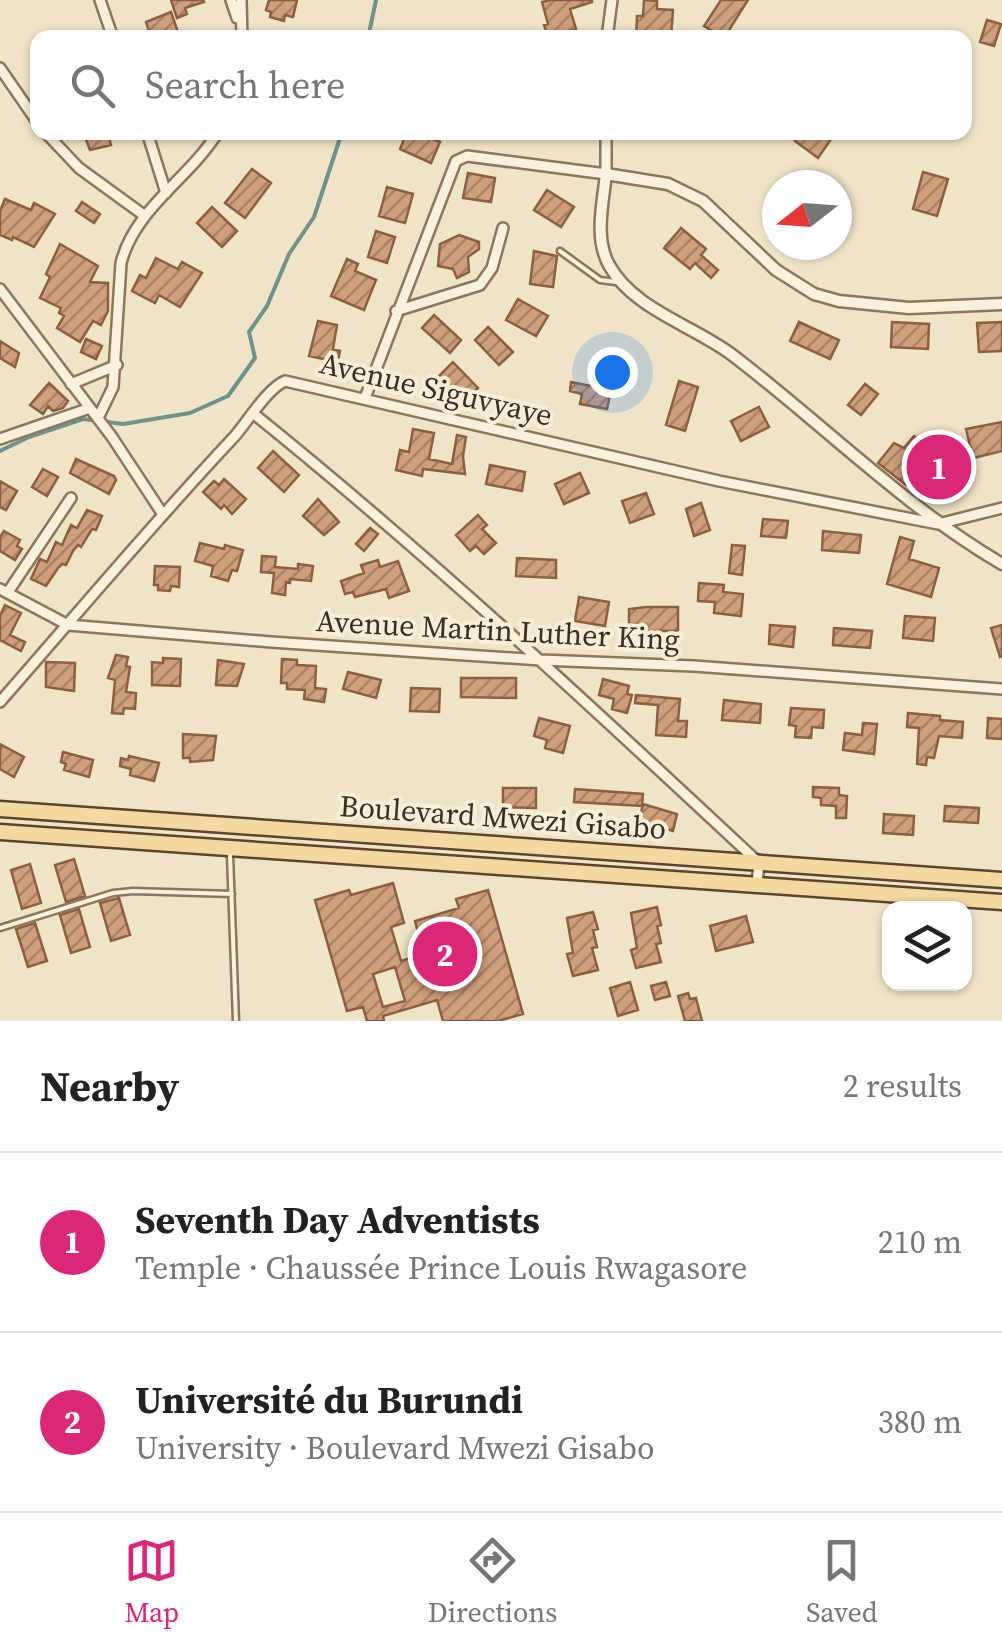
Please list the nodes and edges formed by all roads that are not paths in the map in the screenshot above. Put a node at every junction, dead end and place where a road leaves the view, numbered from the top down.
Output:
1 (100, 0) edge
2 (231, 0) edge
3 (241, 0) edge
4 (612, 0) edge
5 (240, 25) junction
6 (110, 30) edge
7 (241, 30) edge
8 (607, 30) edge
9 (0, 68) edge
10 (30, 111) edge
11 (53, 140) edge
12 (149, 140) edge
13 (211, 140) edge
14 (606, 140) edge
15 (606, 174) junction
16 (166, 193) junction
17 (145, 216) junction
18 (503, 228) dead end
19 (560, 251) dead end
20 (620, 282) junction
21 (0, 289) edge
22 (1002, 304) edge
23 (396, 311) junction
24 (116, 365) junction
25 (72, 384) junction
26 (365, 398) junction
27 (90, 408) junction
28 (254, 414) junction
29 (99, 419) junction
30 (0, 439) edge
31 (71, 498) dead end
32 (1002, 508) edge
33 (162, 513) junction
34 (938, 524) junction
35 (1002, 564) edge
36 (3, 591) edge
37 (68, 625) junction
38 (540, 660) junction
39 (1002, 689) edge
40 (0, 702) edge
41 (0, 809) edge
42 (230, 825) junction
43 (0, 832) edge
44 (466, 842) junction
45 (230, 848) junction
46 (758, 863) junction
47 (463, 864) junction
48 (1002, 880) edge
49 (757, 884) junction
50 (232, 894) junction
51 (1002, 902) edge
52 (0, 928) edge
53 (236, 1021) edge

1 - 6 street
2 - 5 street
3 - 5 street
4 - 8 street
5 - 7 street
9 - 10 street
11 - 17 street
12 - 16 street
13 - 16 street
14 - 15 street
15 - 20 street
15 - 22 street
15 - 23 street
16 - 17 street
17 - 24 street
18 - 23 street
19 - 20 lane
20 - 34 street
21 - 25 street
23 - 26 street
24 - 25 street
24 - 29 street
25 - 27 street
26 - 28 street, Avenue Siguvyaye
26 - 34 street, Avenue Siguvyaye
27 - 29 street
27 - 30 street
28 - 33 street, Avenue Siguvyaye
28 - 38 street
29 - 33 street
31 - 36 street
32 - 34 street
33 - 37 street, Avenue Siguvyaye
34 - 35 street
36 - 37 street, Avenue Martin Luther King
37 - 38 street, Avenue Martin Luther King
37 - 40 street, Avenue Siguvyaye
38 - 39 street, Avenue Martin Luther King
38 - 46 street
41 - 42 main road, Boulevard Mwezi Gisabo
42 - 44 main road, Boulevard Mwezi Gisabo
42 - 45 lane
43 - 45 main road, Boulevard Mwezi Gisabo
44 - 46 main road, Boulevard Mwezi Gisabo
44 - 47 main road
45 - 47 main road, Boulevard Mwezi Gisabo
45 - 50 lane
46 - 48 main road, Boulevard Mwezi Gisabo
46 - 49 street
47 - 49 main road, Boulevard Mwezi Gisabo
49 - 51 main road, Boulevard Mwezi Gisabo
50 - 52 lane
50 - 53 lane

